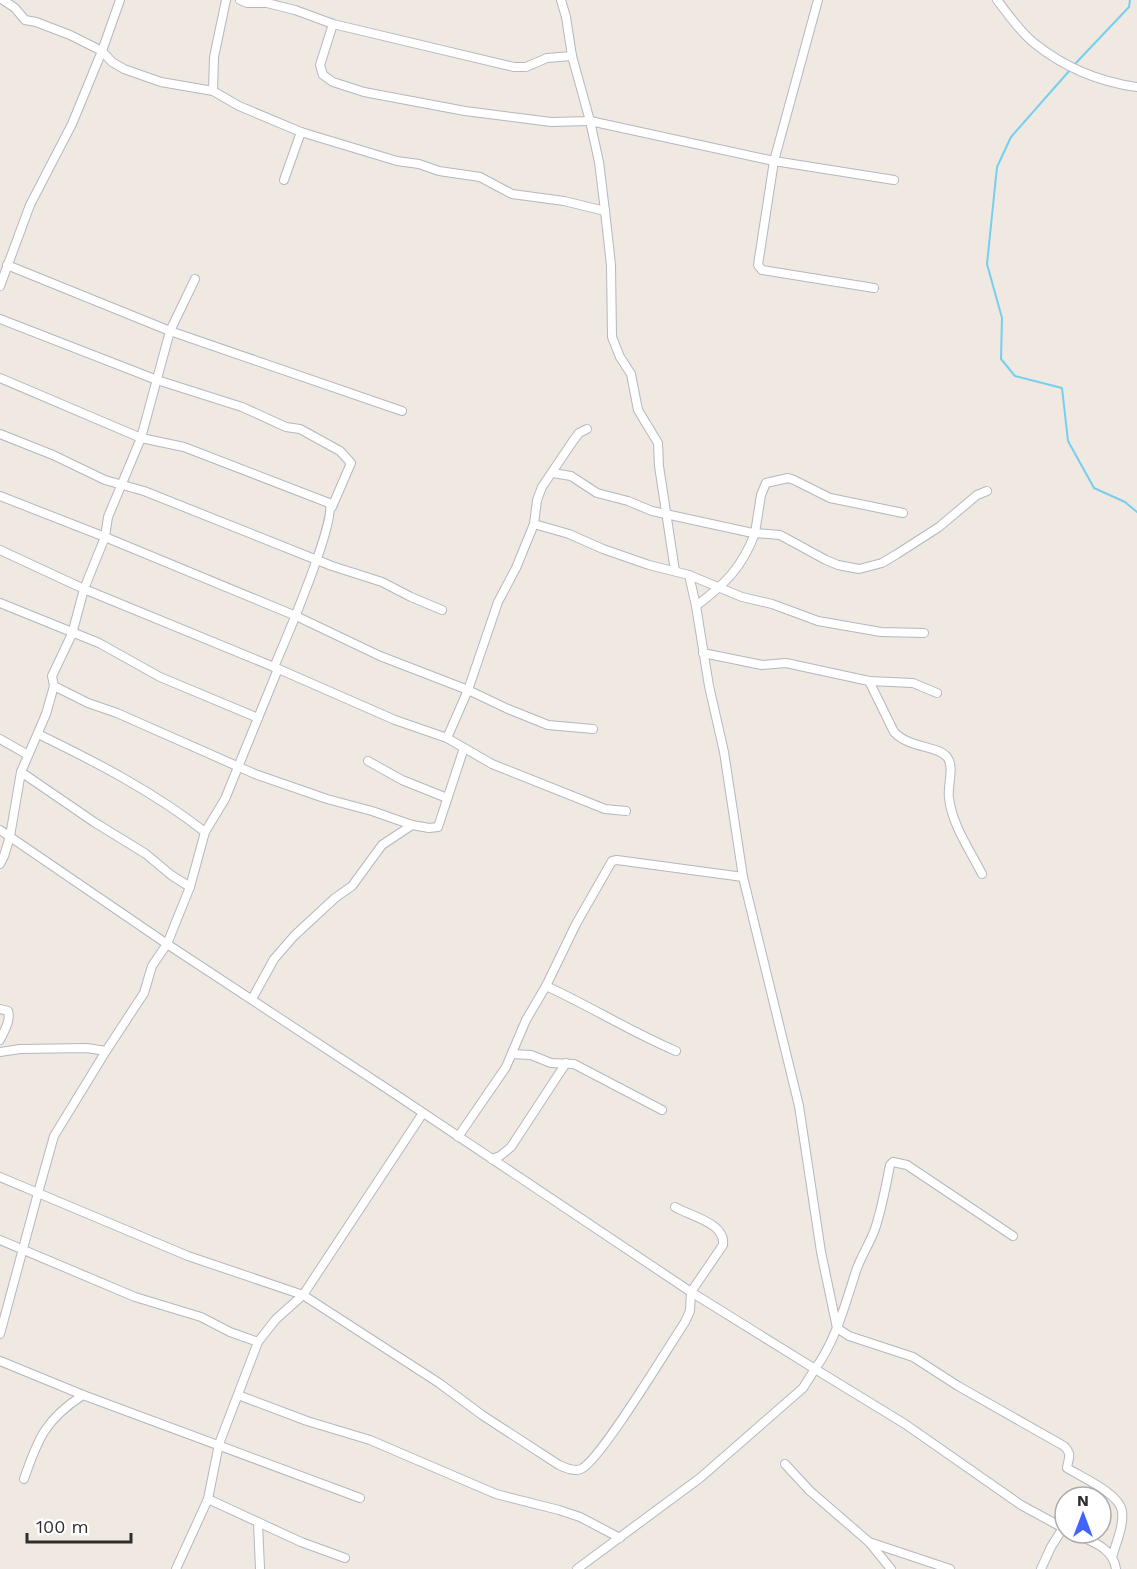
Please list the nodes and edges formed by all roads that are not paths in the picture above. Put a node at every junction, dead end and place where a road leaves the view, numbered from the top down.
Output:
1 (3, 0) edge
2 (120, 0) edge
3 (226, 0) edge
4 (240, 0) edge
5 (561, 0) edge
6 (818, 0) edge
7 (997, 0) edge
8 (333, 24) junction
9 (102, 51) junction
10 (572, 56) junction
11 (1137, 87) edge
12 (213, 91) junction
13 (590, 121) junction
14 (301, 132) junction
15 (774, 161) junction
16 (284, 180) dead end
17 (894, 180) dead end
18 (605, 211) junction
19 (7, 265) junction
20 (195, 279) dead end
21 (0, 286) edge
22 (874, 288) dead end
23 (0, 319) edge
24 (170, 331) junction
25 (0, 378) edge
26 (157, 380) junction
27 (402, 411) dead end
28 (587, 429) dead end
29 (0, 434) edge
30 (141, 438) junction
31 (553, 473) junction
32 (120, 485) junction
33 (987, 491) dead end
34 (0, 496) edge
35 (332, 507) junction
36 (903, 513) dead end
37 (668, 515) junction
38 (534, 524) junction
39 (754, 533) junction
40 (105, 537) junction
41 (0, 550) edge
42 (316, 559) junction
43 (675, 571) junction
44 (688, 575) junction
45 (720, 588) junction
46 (84, 589) junction
47 (0, 603) edge
48 (696, 606) junction
49 (442, 610) dead end
50 (296, 616) junction
51 (924, 633) dead end
52 (72, 634) junction
53 (703, 653) junction
54 (276, 668) junction
55 (869, 681) junction
56 (54, 686) junction
57 (468, 690) junction
58 (937, 693) dead end
59 (258, 718) junction
60 (592, 729) dead end
61 (38, 734) junction
62 (447, 738) junction
63 (0, 739) edge
64 (464, 748) junction
65 (27, 755) junction
66 (368, 761) dead end
67 (237, 766) junction
68 (21, 772) junction
69 (447, 798) junction
70 (626, 811) dead end
71 (412, 825) junction
72 (0, 830) edge
73 (205, 832) junction
74 (10, 836) junction
75 (0, 864) edge
76 (982, 874) dead end
77 (743, 877) junction
78 (190, 887) junction
79 (167, 944) junction
80 (546, 986) junction
81 (252, 999) junction
82 (0, 1009) edge
83 (0, 1040) edge
84 (106, 1051) junction
85 (676, 1051) dead end
86 (0, 1052) edge
87 (512, 1054) junction
88 (566, 1063) junction
89 (662, 1110) dead end
90 (423, 1113) junction
91 (458, 1137) junction
92 (492, 1160) junction
93 (0, 1177) edge
94 (38, 1192) junction
95 (675, 1207) dead end
96 (1013, 1236) dead end
97 (0, 1240) edge
98 (22, 1249) junction
99 (691, 1292) junction
100 (303, 1295) junction
101 (837, 1328) junction
102 (0, 1334) edge
103 (258, 1342) junction
104 (0, 1361) edge
105 (814, 1369) junction
106 (83, 1395) junction
107 (238, 1395) junction
108 (219, 1444) junction
109 (785, 1464) dead end
110 (24, 1479) dead end
111 (360, 1498) dead end
112 (208, 1499) junction
113 (258, 1522) junction
114 (1053, 1523) edge
115 (620, 1538) junction
116 (869, 1542) junction
117 (1053, 1544) edge
118 (1096, 1545) edge
119 (1112, 1557) junction
120 (345, 1558) dead end
121 (176, 1569) edge
122 (260, 1569) edge
123 (577, 1569) edge
124 (891, 1569) edge
125 (950, 1569) edge
126 (1041, 1569) edge
127 (1116, 1569) edge

1 - 9 street
2 - 9 street
3 - 12 street
4 - 8 street
5 - 10 street
6 - 15 street
7 - 11 street
8 - 10 street
8 - 13 street
9 - 12 street
9 - 19 street
10 - 13 street
12 - 14 street
13 - 15 street
13 - 18 street
14 - 16 street
14 - 18 street
15 - 17 street
15 - 22 street
18 - 37 street
19 - 21 street
19 - 24 street
20 - 24 street
23 - 26 street
24 - 26 street
24 - 27 street
25 - 30 street
26 - 30 street
26 - 35 street
28 - 31 street
29 - 32 street
30 - 32 street
30 - 35 street
31 - 37 street
31 - 38 street
32 - 40 street
32 - 42 street
33 - 39 street
34 - 40 street
35 - 42 street
36 - 39 street
37 - 39 street
37 - 43 street
38 - 43 street
38 - 57 street
39 - 45 street
40 - 46 street
40 - 50 street
41 - 46 street
42 - 49 street
42 - 50 street
43 - 44 street
44 - 45 street
44 - 48 street
45 - 48 street
45 - 51 street
46 - 52 street
46 - 54 street
47 - 52 street
48 - 53 street
50 - 54 street
50 - 57 street
52 - 56 street
52 - 59 street
53 - 55 street
53 - 77 street
54 - 59 street
54 - 62 street
55 - 58 street
55 - 76 street
56 - 61 street
56 - 67 street
57 - 60 street
57 - 62 street
59 - 67 street
61 - 65 street
61 - 73 street
62 - 64 street
63 - 65 street
64 - 69 street
64 - 70 street
65 - 68 street
66 - 69 street
67 - 71 street
67 - 73 street
68 - 74 street
68 - 78 street
69 - 71 street
71 - 81 street
72 - 74 street
73 - 78 street
74 - 75 street
74 - 79 street
77 - 80 street
77 - 101 street
78 - 79 street
79 - 81 street
79 - 84 street
80 - 85 street
80 - 87 street
81 - 90 street
82 - 83 street
84 - 86 street
84 - 94 street
87 - 88 street
87 - 91 street
88 - 89 street
88 - 92 street
90 - 91 street
90 - 100 street
91 - 92 street
92 - 99 street
93 - 94 street
94 - 98 street
94 - 100 street
95 - 99 street
96 - 101 street
97 - 98 street
98 - 102 street
98 - 103 street
99 - 100 street
99 - 105 street
100 - 103 street
101 - 105 street
101 - 119 street
103 - 107 street
104 - 106 street
105 - 114 street
105 - 115 street
106 - 108 street
106 - 110 street
107 - 108 street
107 - 115 street
108 - 111 street
108 - 112 street
109 - 116 street
112 - 113 street
112 - 121 street
113 - 120 street
113 - 122 street
115 - 123 street
116 - 124 street
116 - 125 street
117 - 126 street
118 - 119 street
119 - 127 street

